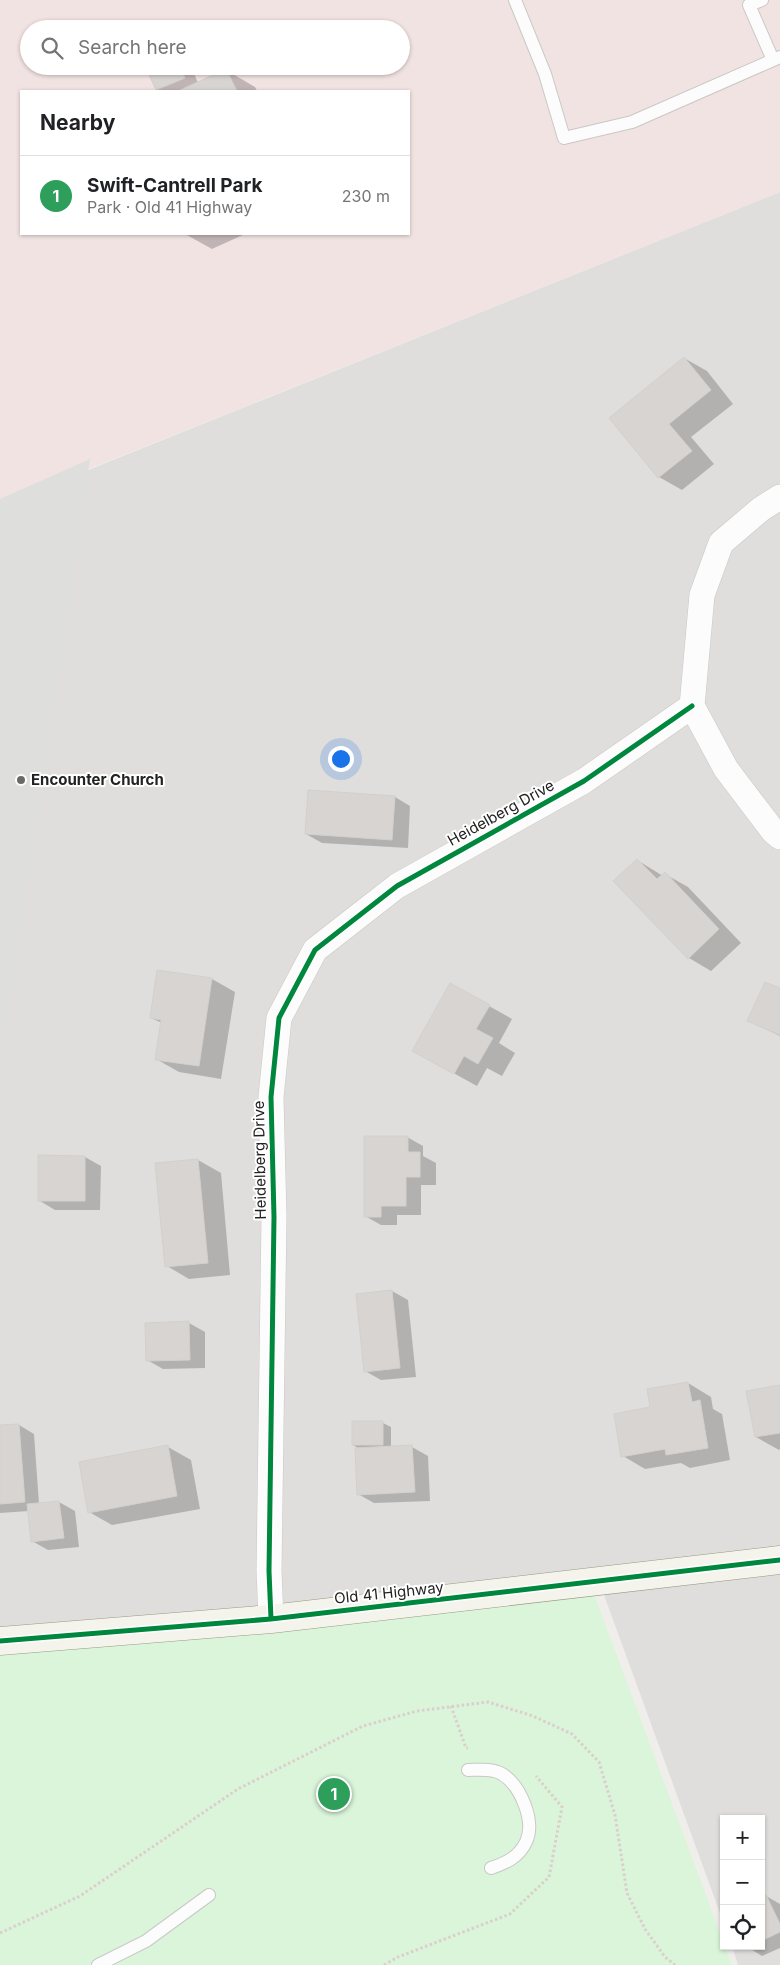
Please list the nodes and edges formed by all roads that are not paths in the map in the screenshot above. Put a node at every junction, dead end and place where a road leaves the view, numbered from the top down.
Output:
1 (515, 0) edge
2 (762, 0) edge
3 (777, 59) edge
4 (780, 497) edge
5 (692, 706) junction
6 (780, 837) edge
7 (780, 1560) edge
8 (271, 1619) junction
9 (0, 1641) edge
10 (468, 1770) dead end
11 (490, 1868) dead end
12 (209, 1895) dead end
13 (98, 1965) edge

1 - 3 lane
2 - 3 lane
4 - 5 street
5 - 6 street
5 - 8 street, Heidelberg Drive
7 - 8 main road, Old 41 Highway
8 - 9 main road, Old 41 Highway
10 - 11 lane
12 - 13 lane

